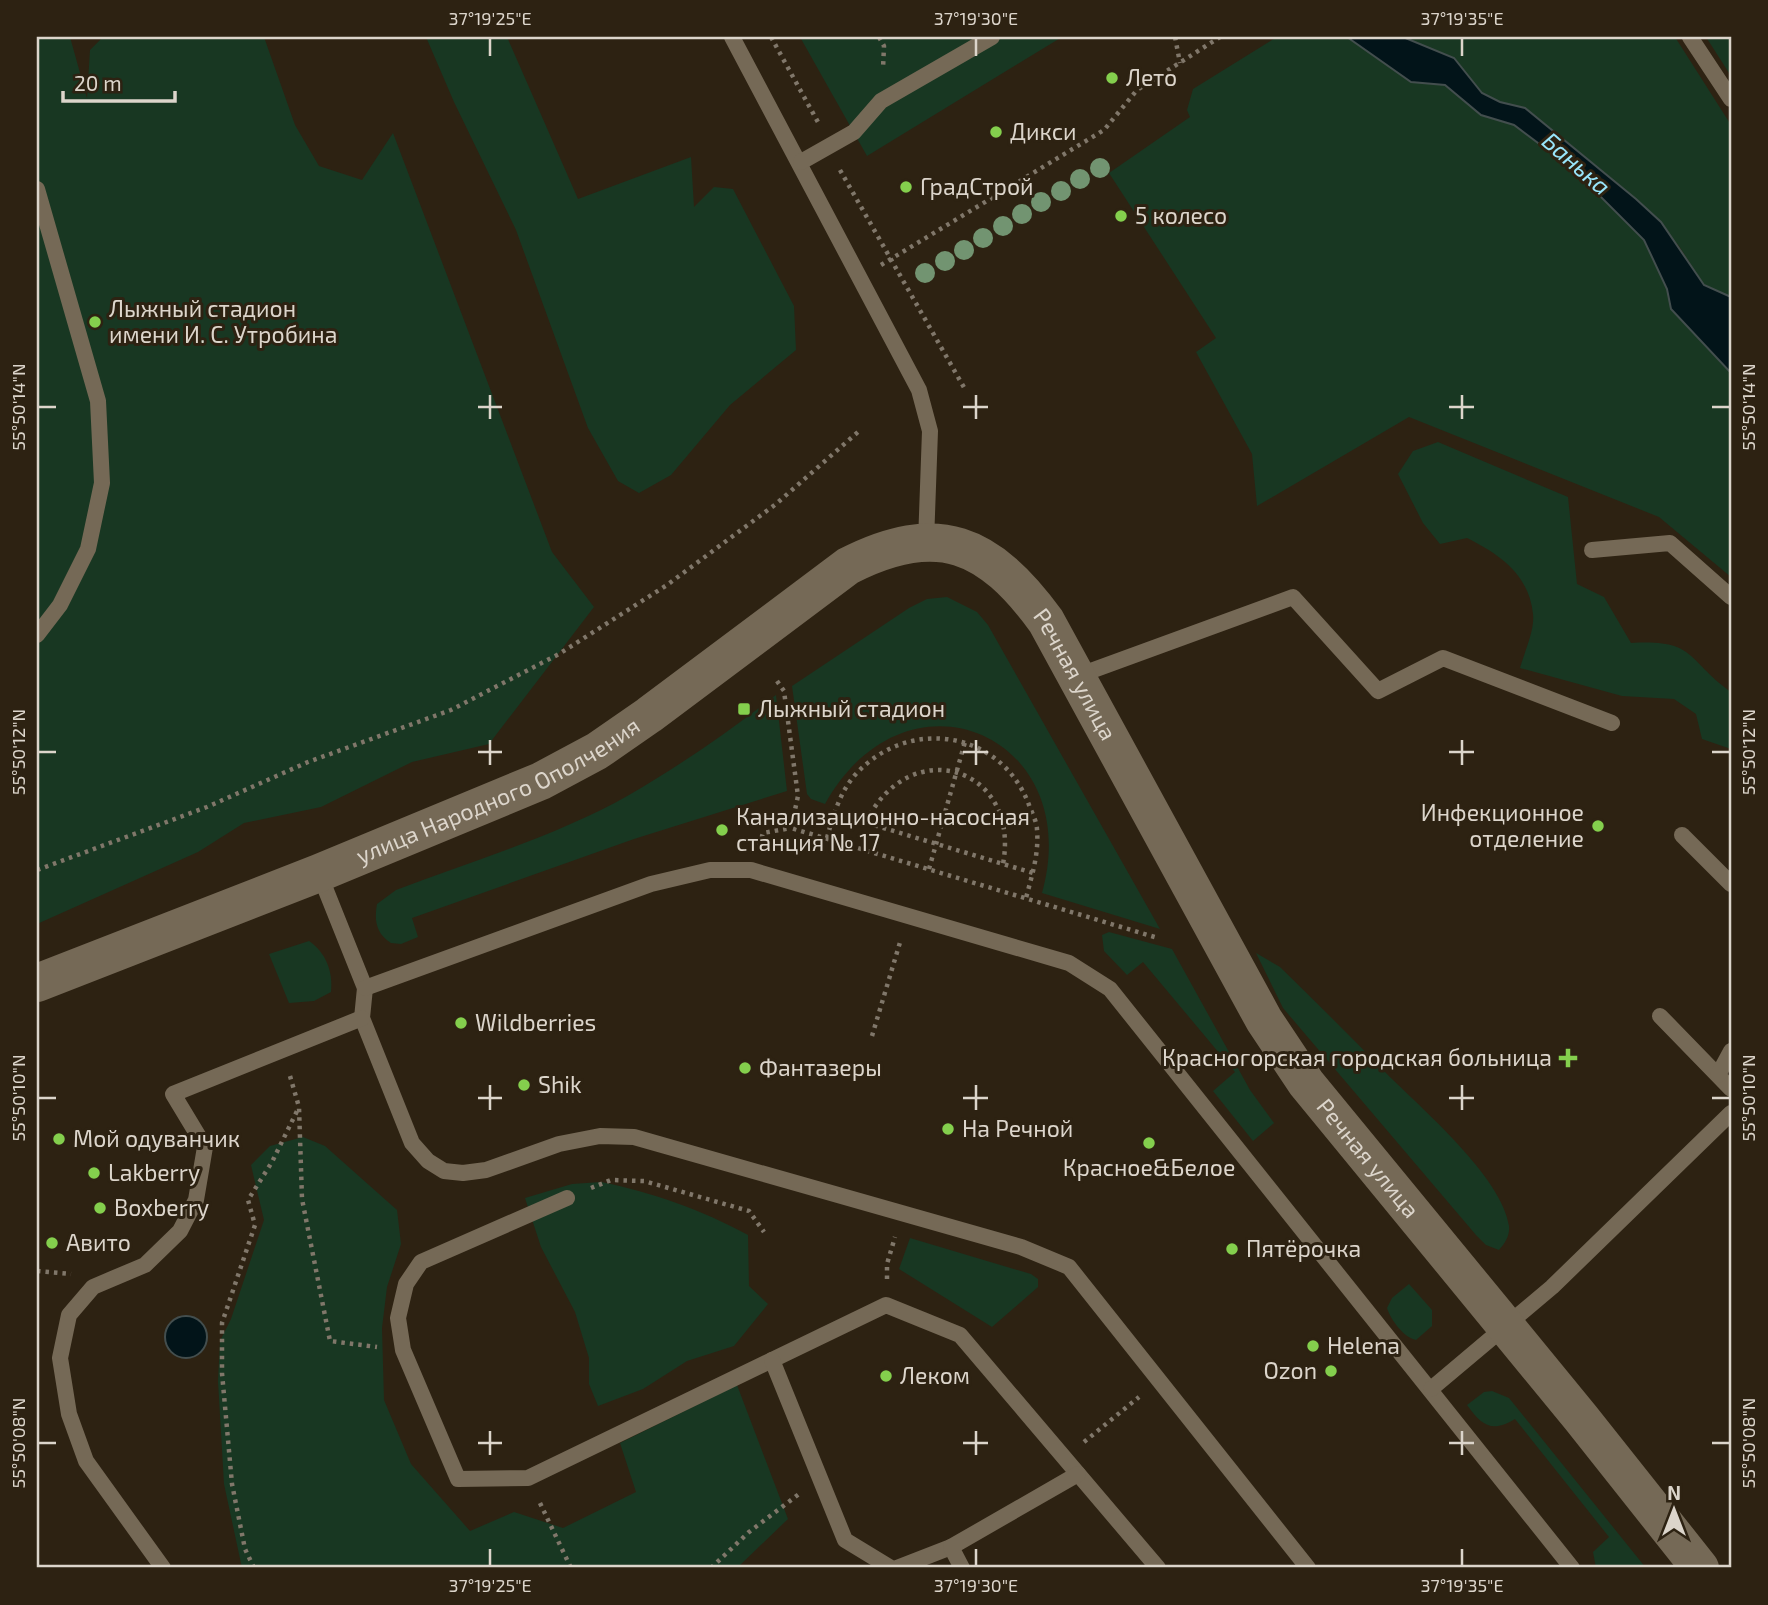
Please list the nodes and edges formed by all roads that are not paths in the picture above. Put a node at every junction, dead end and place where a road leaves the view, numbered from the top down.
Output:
1 (732, 37) edge
2 (992, 37) edge
3 (1690, 37) edge
4 (1731, 99) edge
5 (801, 162) junction
6 (37, 189) edge
7 (926, 542) junction
8 (1592, 550) dead end
9 (1731, 597) edge
10 (37, 635) edge
11 (1077, 676) junction
12 (1612, 723) dead end
13 (1682, 835) dead end
14 (319, 873) junction
15 (1731, 884) edge
16 (37, 983) edge
17 (365, 988) junction
18 (1660, 1016) dead end
19 (362, 1017) junction
20 (1731, 1051) edge
21 (1718, 1075) junction
22 (1731, 1088) edge
23 (1731, 1112) edge
24 (567, 1198) road end
25 (1506, 1327) junction
26 (772, 1360) junction
27 (1431, 1389) junction
28 (1078, 1474) junction
29 (951, 1547) junction
30 (1301, 1565) edge
31 (163, 1568) edge
32 (891, 1568) edge
33 (897, 1568) edge
34 (962, 1568) edge
35 (1158, 1568) edge
36 (1573, 1568) edge
37 (1700, 1568) edge

1 - 5 lane
2 - 5 lane
3 - 4 lane
5 - 7 lane
6 - 10 lane
7 - 11 main road, Речная улица
7 - 14 main road, улица Народного Ополчения
8 - 9 lane
11 - 12 lane
11 - 25 main road, Речная улица
13 - 15 lane
14 - 16 main road, улица Народного Ополчения
14 - 17 lane
17 - 19 lane
17 - 27 lane
18 - 21 lane
19 - 30 lane
19 - 31 lane
20 - 21 lane
21 - 22 lane
23 - 25 lane
24 - 26 lane
25 - 27 lane
25 - 37 main road, Речная улица
26 - 28 lane
26 - 32 lane
27 - 36 lane
28 - 29 lane
28 - 35 lane
29 - 33 lane
29 - 34 lane

